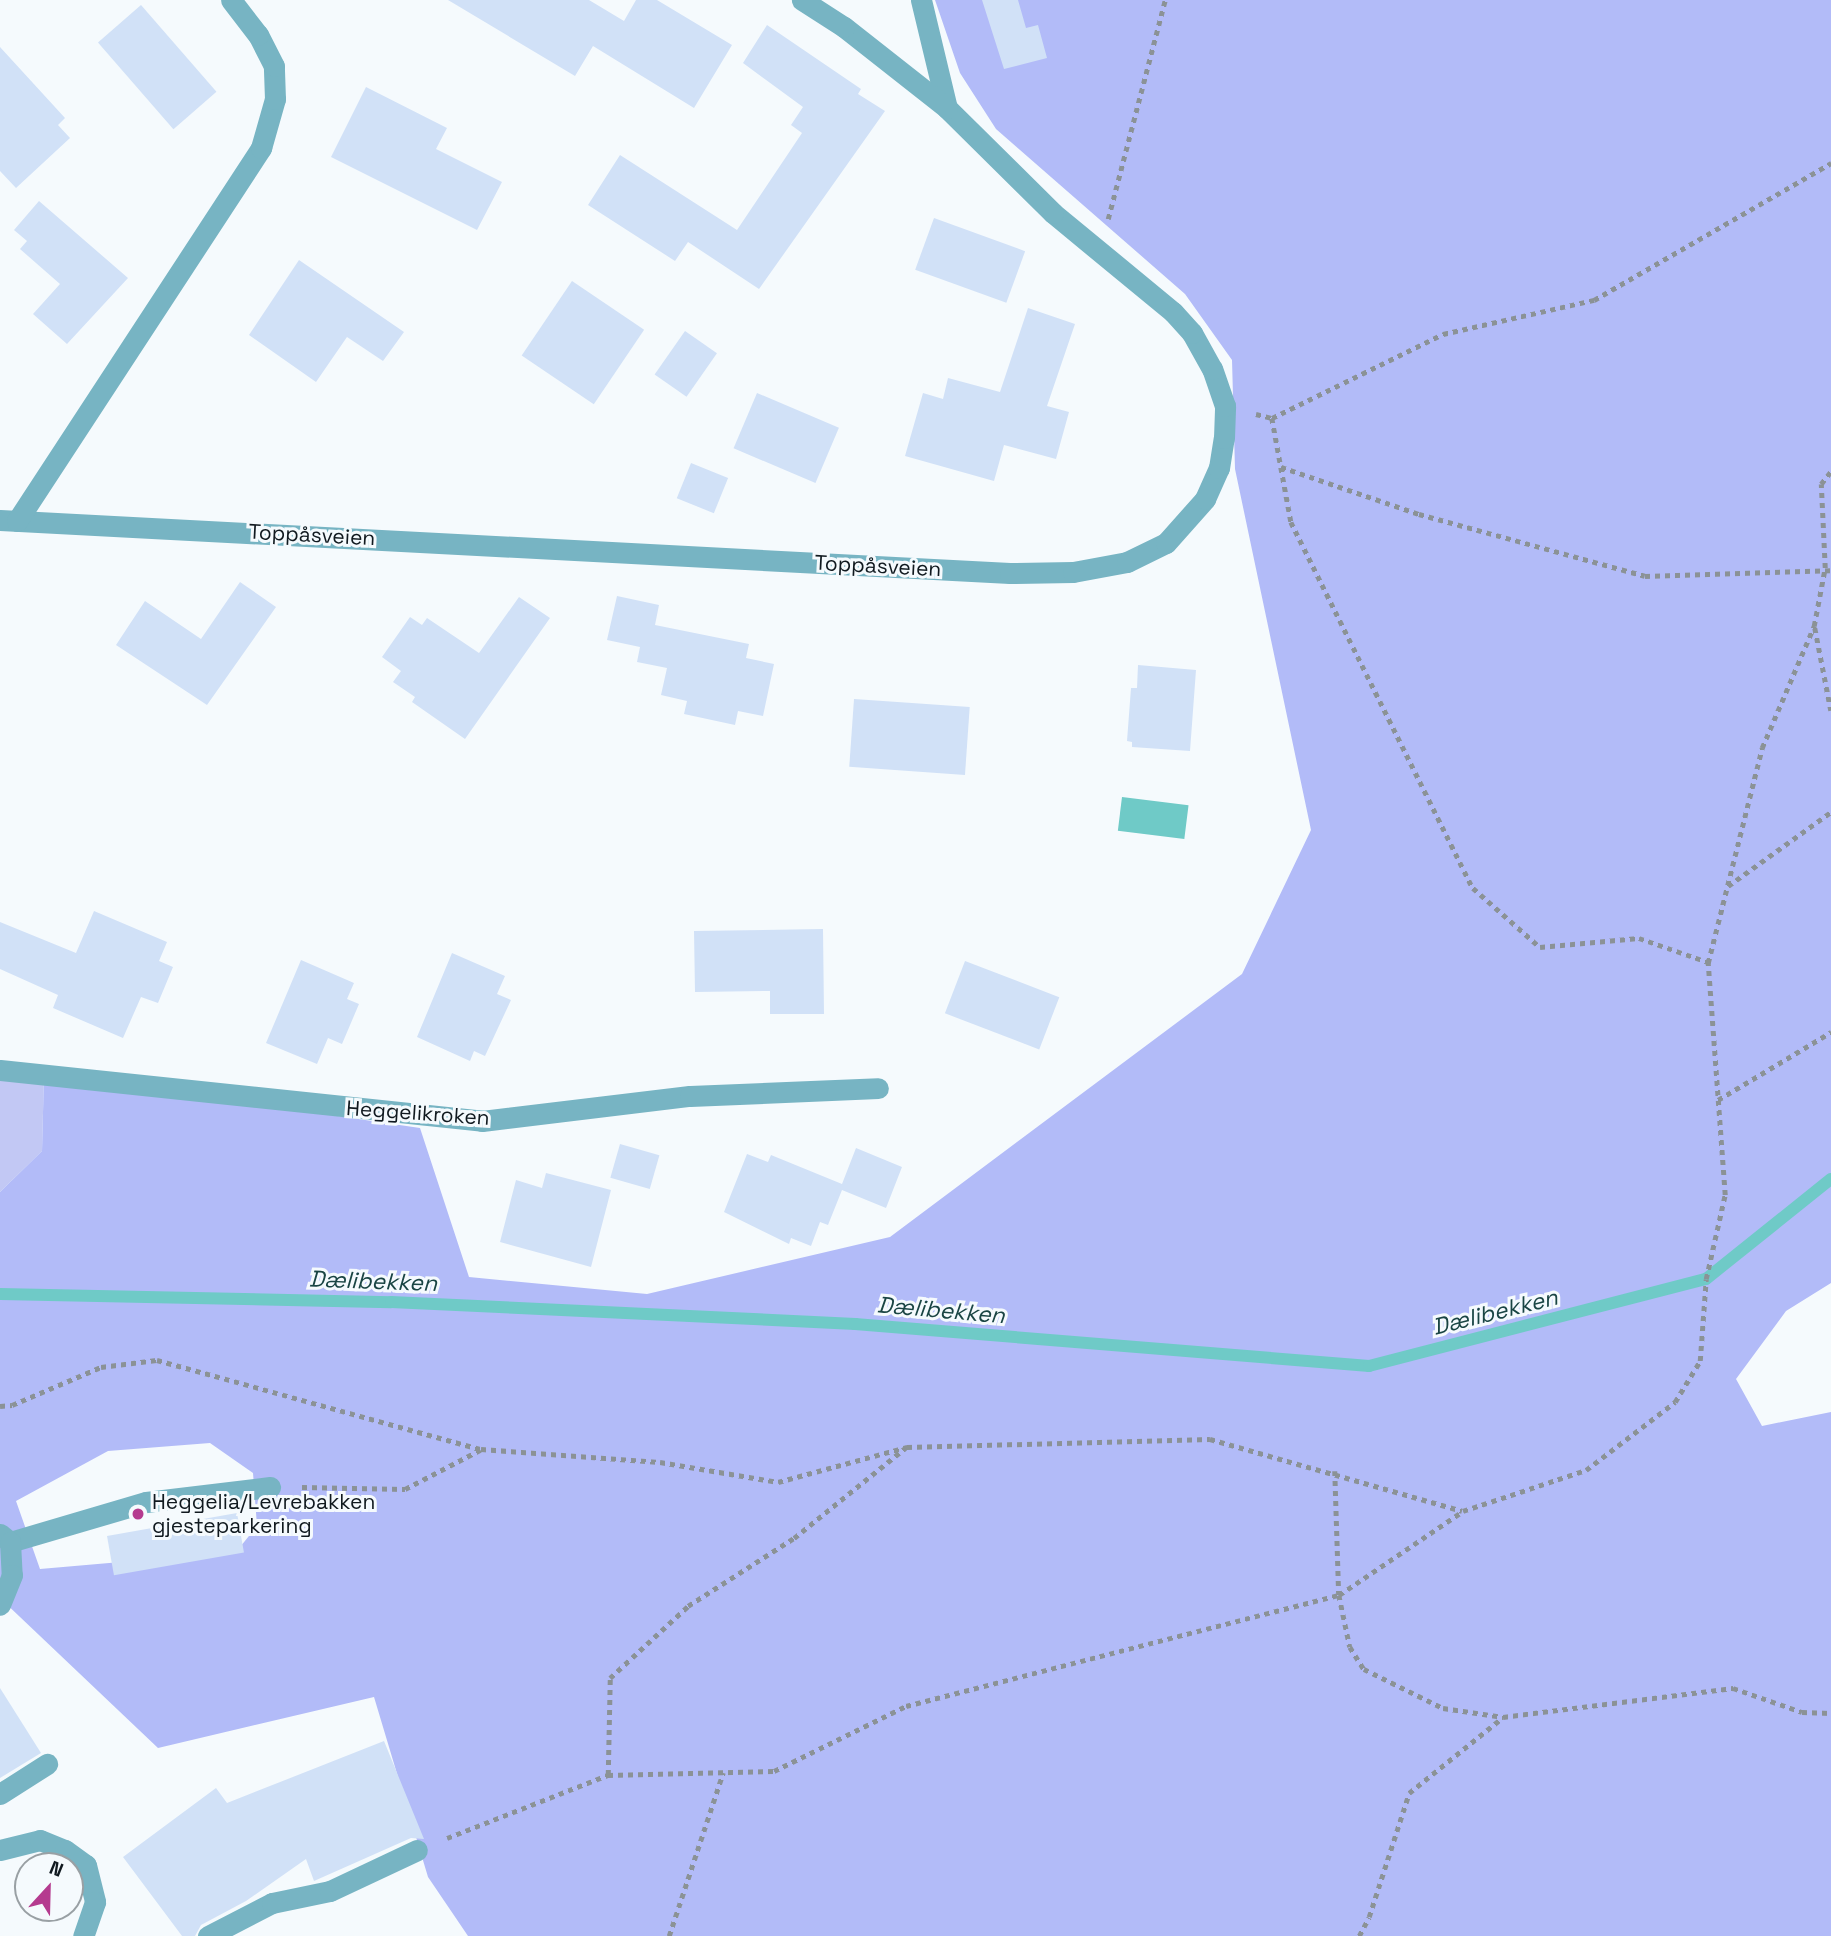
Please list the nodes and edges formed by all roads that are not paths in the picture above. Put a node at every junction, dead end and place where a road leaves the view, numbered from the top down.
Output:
1 (231, 0) edge
2 (802, 0) edge
3 (921, 0) edge
4 (947, 108) junction
5 (9, 521) edge
6 (0, 1070) edge
7 (878, 1088) dead end
8 (270, 1487) road end
9 (5, 1538) edge
10 (0, 1605) edge
11 (47, 1764) dead end
12 (0, 1794) edge
13 (0, 1850) edge
14 (417, 1850) road end
15 (83, 1936) edge
16 (208, 1936) edge

1 - 5 street, Toppåsveien
2 - 4 street, Toppåsveien
3 - 4 street
4 - 5 street, Toppåsveien
6 - 7 street, Heggelikroken
8 - 9 street
9 - 10 street
11 - 12 street
13 - 15 street
14 - 16 street

